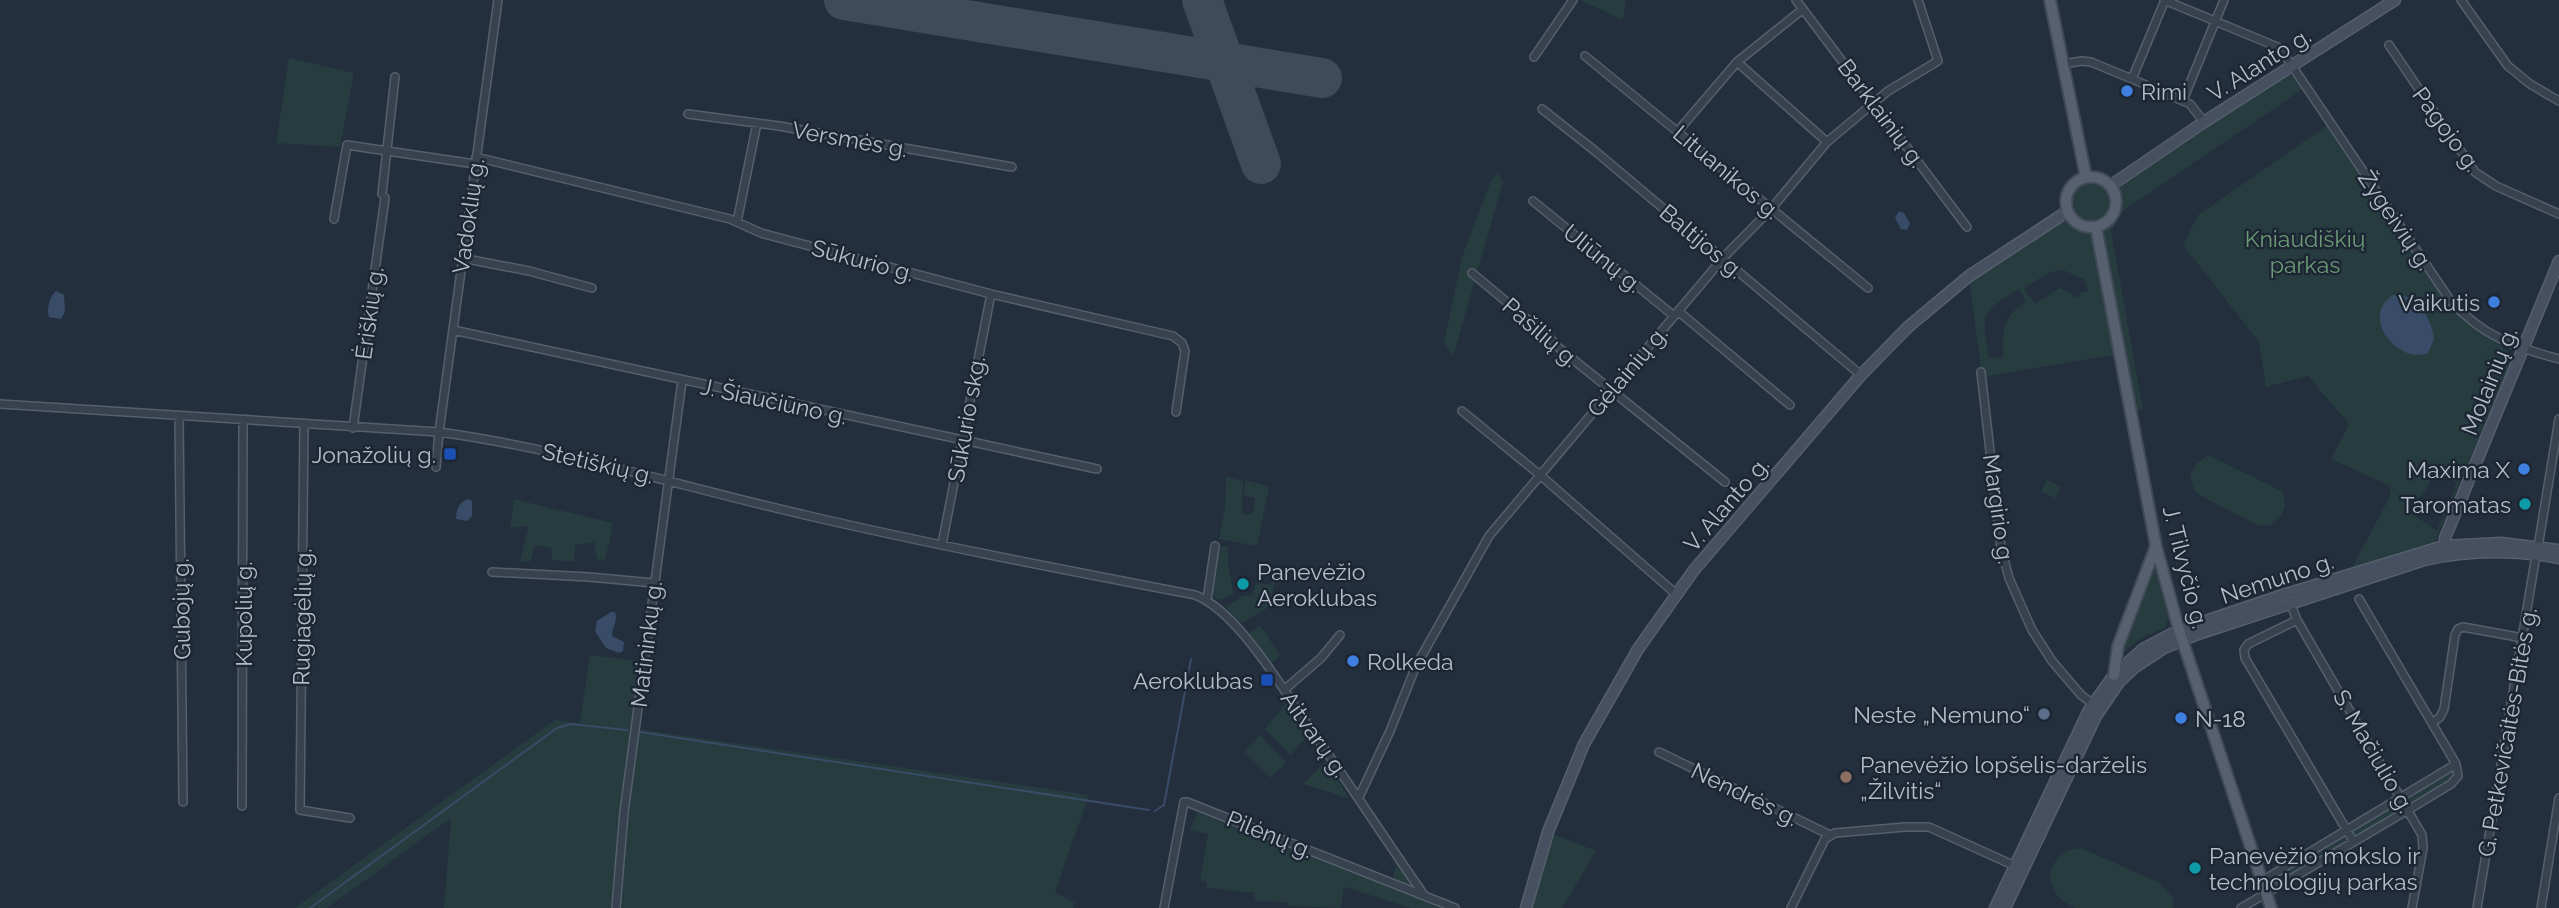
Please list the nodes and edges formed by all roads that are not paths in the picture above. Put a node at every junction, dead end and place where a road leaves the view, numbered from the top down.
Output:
1 (498, 0) edge
2 (1573, 0) edge
3 (1796, 0) edge
4 (1918, 0) edge
5 (2050, 0) edge
6 (2165, 0) edge
7 (2224, 0) edge
8 (2395, 0) edge
9 (2461, 0) edge
10 (1803, 9) junction
11 (2215, 21) junction
12 (2389, 45) dead end
13 (1585, 56) dead end
14 (1534, 57) dead end
15 (1737, 62) junction
16 (2063, 64) junction
17 (2292, 66) junction
18 (395, 77) dead end
19 (2132, 79) junction
20 (2183, 100) junction
21 (2559, 101) edge
22 (1874, 103) junction
23 (1542, 109) dead end
24 (688, 114) dead end
25 (2204, 122) junction
26 (757, 124) junction
27 (1678, 131) junction
28 (1827, 142) junction
29 (389, 151) junction
30 (475, 161) junction
31 (1012, 167) dead end
32 (2086, 177) junction
33 (2110, 186) junction
34 (1533, 201) dead end
35 (1770, 209) junction
36 (2068, 211) junction
37 (2559, 214) edge
38 (334, 219) dead end
39 (737, 222) junction
40 (1968, 227) dead end
41 (2096, 227) junction
42 (462, 258) junction
43 (1723, 258) junction
44 (2559, 261) edge
45 (1472, 272) dead end
46 (592, 288) dead end
47 (1868, 288) dead end
48 (991, 294) junction
49 (1676, 313) junction
50 (453, 330) junction
51 (2522, 350) junction
52 (2559, 359) edge
53 (1981, 372) dead end
54 (1861, 375) junction
55 (682, 381) junction
56 (1611, 390) junction
57 (0, 404) edge
58 (1790, 405) dead end
59 (1462, 411) dead end
60 (1176, 412) dead end
61 (179, 416) junction
62 (2559, 419) edge
63 (243, 421) junction
64 (304, 425) junction
65 (353, 428) junction
66 (439, 432) junction
67 (962, 440) junction
68 (436, 467) dead end
69 (1097, 469) dead end
70 (1540, 475) junction
71 (669, 480) junction
72 (1725, 482) dead end
73 (942, 544) junction
74 (1215, 545) dead end
75 (2156, 546) junction
76 (2444, 550) junction
77 (2559, 550) edge
78 (2537, 551) junction
79 (2559, 558) edge
80 (492, 572) dead end
81 (653, 583) junction
82 (1186, 593) joint
83 (1676, 594) junction
84 (2359, 599) dead end
85 (1207, 600) junction
86 (2290, 602) junction
87 (2297, 620) junction
88 (1340, 635) dead end
89 (2181, 635) junction
90 (2523, 638) junction
91 (2114, 674) junction
92 (1284, 690) junction
93 (2093, 704) junction
94 (2432, 723) junction
95 (1659, 752) dead end
96 (2456, 764) junction
97 (1359, 797) junction
98 (2402, 798) junction
99 (2559, 798) edge
100 (183, 802) dead end
101 (242, 807) dead end
102 (2408, 810) junction
103 (350, 818) dead end
104 (2347, 831) junction
105 (1830, 835) junction
106 (2353, 841) junction
107 (2015, 866) junction
108 (2262, 881) junction
109 (2266, 894) junction
110 (1424, 895) junction
111 (616, 908) edge
112 (1164, 908) edge
113 (1455, 908) edge
114 (1526, 908) edge
115 (1791, 908) edge
116 (1995, 908) edge
117 (2005, 908) edge
118 (2241, 908) edge
119 (2271, 908) edge
120 (2412, 908) edge
121 (2477, 908) edge
122 (2541, 908) edge

1 - 30 street, Vadoklių g.
2 - 14 street
3 - 10 street, Barklainių g.
4 - 22 street, Gėlainių g.
5 - 16 main road
6 - 11 street, Žygeivių g.
6 - 19 street
7 - 11 street
8 - 17 main road, V. Alanto g.
9 - 21 street
10 - 15 street
10 - 22 street, Barklainių g.
11 - 17 street, Žygeivių g.
11 - 20 street
12 - 37 street, Pagojo g.
13 - 27 street, Lituanikos g.
15 - 27 street
15 - 28 street
16 - 19 street
16 - 32 main road
17 - 25 main road, V. Alanto g.
17 - 51 street, Žygeivių g.
18 - 29 street, Ėriškių g.
19 - 20 street
20 - 25 street
22 - 28 street, Gėlainių g.
22 - 40 street, Barklainių g.
23 - 43 street, Baltijos g.
24 - 26 street, Versmės g.
25 - 33 main road, V. Alanto g.
26 - 31 street, Versmės g.
26 - 39 street
27 - 35 street, Lituanikos g.
28 - 35 street, Gėlainių g.
29 - 30 street, Sūkurio g.
29 - 38 street, Sūkurio g.
29 - 65 street, Ėriškių g.
30 - 39 street, Sūkurio g.
30 - 42 street, Vadoklių g.
32 - 33 main road
32 - 36 main road
33 - 41 main road
34 - 49 street, Uliūnų g.
35 - 43 street, Gėlainių g.
35 - 47 street, Lituanikos g.
36 - 41 main road
36 - 54 main road, V. Alanto g.
39 - 48 street, Sūkurio g.
41 - 75 main road, J. Tilvyčio g.
42 - 46 street
42 - 50 street, Vadoklių g.
43 - 49 street, Gėlainių g.
43 - 54 street, Baltijos g.
44 - 51 main road, Molainių g.
45 - 56 street, Pašilių g.
48 - 60 street, Sūkurio g.
48 - 67 street, Sūkurio skg.
49 - 56 street, Gėlainių g.
49 - 58 street, Uliūnų g.
50 - 55 street, J. Šiaučiūno g.
50 - 66 street, Vadoklių g.
51 - 52 street, Žygeivių g.
51 - 76 main road, Molainių g.
53 - 93 street, Margirio g.
54 - 83 main road, V. Alanto g.
55 - 67 street, J. Šiaučiūno g.
55 - 71 street, Matininkų g.
56 - 70 street, Gėlainių g.
56 - 72 street, Pašilių g.
57 - 61 street, Stetiškių g.
59 - 70 street
61 - 63 street, Stetiškių g.
61 - 100 street, Gubojų g.
62 - 78 street, G. Petkevičaitės-Bitės g.
63 - 64 street, Stetiškių g.
63 - 101 street, Kupolių g.
64 - 65 street, Stetiškių g.
64 - 103 street, Rugiagėlių g.
65 - 66 street, Stetiškių g.
66 - 68 street
66 - 71 street, Stetiškių g.
67 - 69 street, J. Šiaučiūno g.
67 - 73 street, Sūkurio skg.
70 - 83 street
70 - 97 street, Gėlainių g.
71 - 73 street, Stetiškių g.
71 - 81 street, Matininkų g.
73 - 82 street, Stetiškių g.
74 - 85 street
75 - 89 main road, J. Tilvyčio g.
75 - 91 main road
76 - 78 main road, Nemuno g.
76 - 86 main road, Nemuno g.
76 - 89 main road, Nemuno g.
77 - 78 main road, Nemuno g.
78 - 79 main road, Nemuno g.
78 - 90 street, G. Petkevičaitės-Bitės g.
80 - 81 street
81 - 111 street, Matininkų g.
82 - 85 street, Aitvarų g.
83 - 114 main road, V. Alanto g.
84 - 94 street
85 - 92 street, Aitvarų g.
86 - 87 street, S. Mačiulio g.
86 - 89 main road, Nemuno g.
87 - 98 street, S. Mačiulio g.
87 - 104 street
88 - 92 street
89 - 91 main road, Nemuno g.
89 - 108 main road, J. Tilvyčio g.
89 - 117 main road, Nemuno g.
90 - 94 street
90 - 121 street, G. Petkevičaitės-Bitės g.
91 - 93 main road, Nemuno g.
92 - 97 street, Aitvarų g.
93 - 107 main road, Nemuno g.
94 - 96 street
95 - 105 street, Nendrės g.
96 - 98 street
96 - 102 street
97 - 110 street, Aitvarų g.
98 - 102 street, S. Mačiulio g.
98 - 104 street
99 - 122 street
102 - 106 street
102 - 120 street, S. Mačiulio g.
104 - 106 street
104 - 108 street
105 - 107 street
105 - 115 street
106 - 109 street
107 - 116 main road, Nemuno g.
108 - 109 main road, J. Tilvyčio g.
109 - 118 street
109 - 119 main road, J. Tilvyčio g.
110 - 112 street, Pilėnų g.
110 - 113 street, Pilėnų g.

